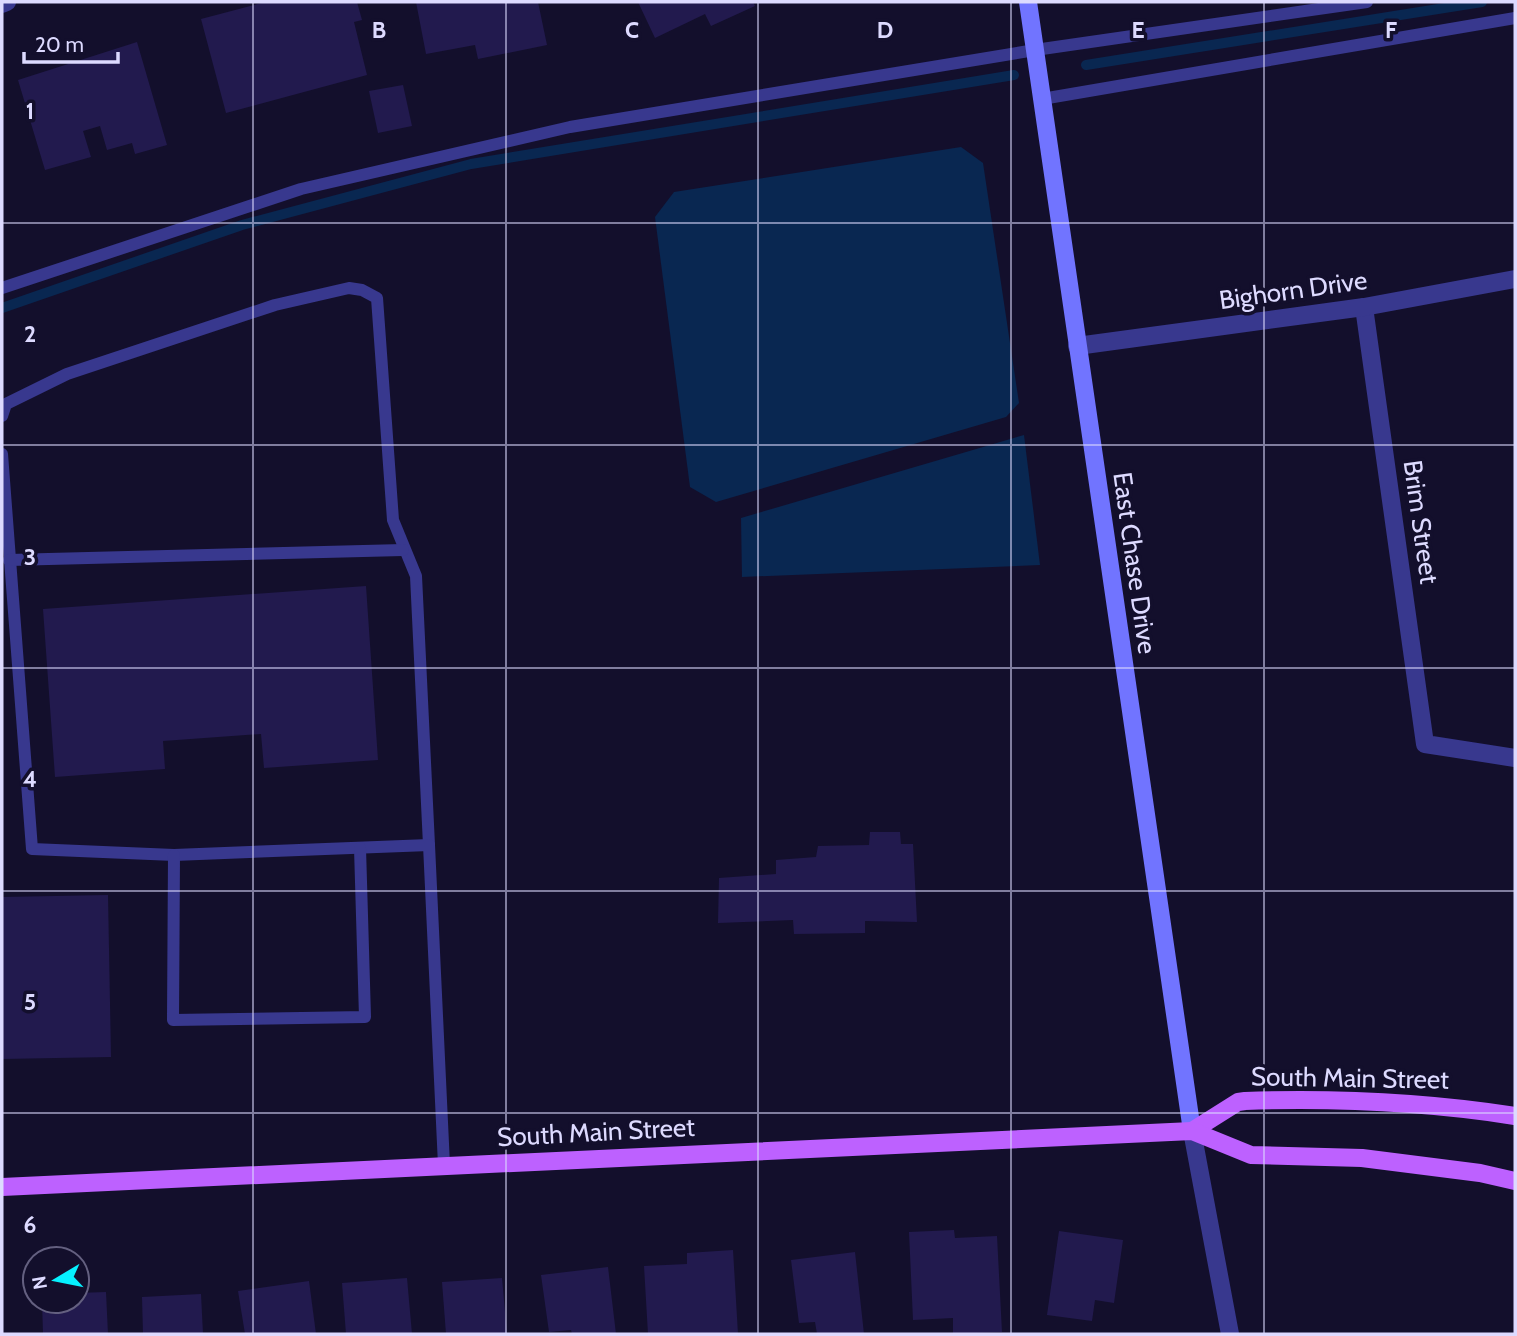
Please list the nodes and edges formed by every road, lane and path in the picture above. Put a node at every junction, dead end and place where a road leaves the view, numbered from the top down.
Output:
1 (7, 2) edge
2 (1028, 2) edge
3 (1367, 2) edge
4 (2, 4) edge
5 (1515, 18) edge
6 (1035, 50) junction
7 (1042, 99) junction
8 (1515, 279) edge
9 (2, 288) edge
10 (1364, 307) junction
11 (1077, 346) junction
12 (2, 416) edge
13 (2, 454) edge
14 (403, 550) junction
15 (9, 560) junction
16 (1515, 758) edge
17 (429, 845) junction
18 (360, 848) junction
19 (174, 855) junction
20 (1515, 1116) edge
21 (1192, 1131) junction
22 (444, 1165) junction
23 (1515, 1181) edge
24 (2, 1187) edge
25 (1230, 1334) edge

1 - 4 street
2 - 6 street, East Chase Drive
3 - 6 lane
5 - 7 lane
6 - 7 street, East Chase Drive
6 - 9 lane
7 - 11 street, East Chase Drive
8 - 10 street, Bighorn Drive
10 - 11 street, Bighorn Drive
10 - 16 street, Brim Street
11 - 21 street, East Chase Drive
12 - 14 lane
13 - 15 lane
14 - 15 lane
14 - 17 lane
15 - 19 lane
17 - 18 lane
17 - 22 lane
18 - 19 lane
18 - 19 lane
20 - 21 main road, South Main Street
21 - 22 main road, South Main Street
21 - 23 main road, South Main Street
21 - 25 street
22 - 24 main road, South Main Street

